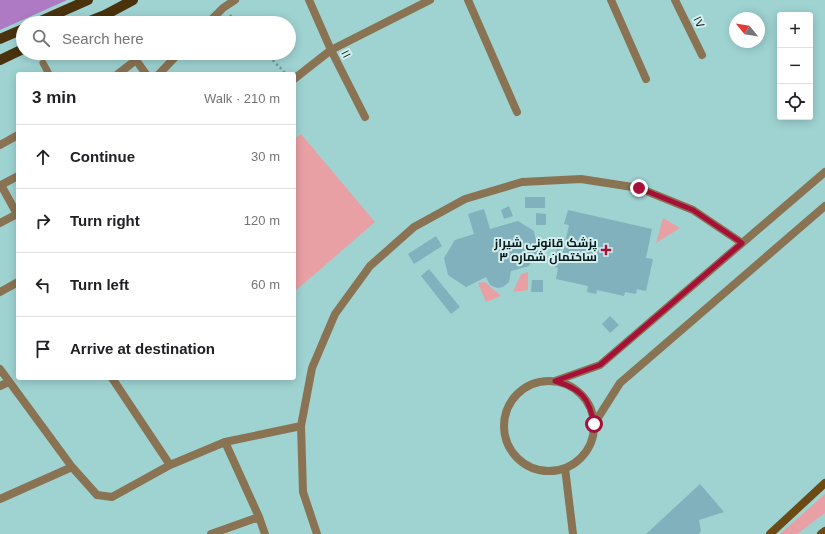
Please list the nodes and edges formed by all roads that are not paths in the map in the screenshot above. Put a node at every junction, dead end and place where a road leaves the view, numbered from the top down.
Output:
1 (88, 0) edge
2 (133, 0) edge
3 (235, 0) edge
4 (309, 0) edge
5 (430, 0) edge
6 (468, 0) edge
7 (612, 0) edge
8 (675, 0) edge
9 (52, 16) edge
10 (102, 16) edge
11 (215, 16) edge
12 (16, 32) edge
13 (0, 39) edge
14 (331, 50) junction
15 (16, 52) edge
16 (702, 55) dead end
17 (0, 60) edge
18 (130, 60) edge
19 (137, 60) edge
20 (172, 60) edge
21 (43, 63) dead end
22 (48, 72) edge
23 (120, 72) edge
24 (145, 72) edge
25 (161, 72) edge
26 (296, 77) edge
27 (646, 79) dead end
28 (517, 112) dead end
29 (365, 116) dead end
30 (16, 136) edge
31 (0, 145) edge
32 (825, 172) edge
33 (16, 177) edge
34 (825, 206) edge
35 (16, 212) edge
36 (16, 215) edge
37 (0, 223) edge
38 (742, 243) junction
39 (16, 283) edge
40 (0, 292) edge
41 (0, 369) edge
42 (113, 380) edge
43 (555, 381) junction
44 (9, 382) junction
45 (0, 386) edge
46 (594, 424) junction
47 (301, 426) junction
48 (225, 442) junction
49 (170, 465) junction
50 (72, 467) junction
51 (565, 468) junction
52 (825, 483) edge
53 (0, 499) edge
54 (259, 517) junction
55 (825, 531) edge
56 (211, 534) edge
57 (265, 534) edge
58 (317, 534) edge
59 (573, 534) edge
60 (770, 534) edge
61 (822, 534) edge

1 - 9 main road
2 - 10 main road
3 - 11 street
4 - 14 street, ۱۱
5 - 14 street
6 - 28 street
7 - 27 street
8 - 16 street, ۱۷
12 - 13 main road
14 - 26 street
14 - 29 street, ۱۱
15 - 17 main road
18 - 23 street
19 - 24 street
20 - 25 street
21 - 22 lane
30 - 31 street
32 - 38 street
33 - 35 street
34 - 46 street
36 - 37 street
38 - 43 street
38 - 47 street
39 - 40 street
41 - 44 street
42 - 49 street
43 - 46 street
43 - 51 street
44 - 45 street
44 - 50 street
46 - 51 street
47 - 48 street
47 - 58 street
48 - 49 street
48 - 54 street
49 - 50 street
50 - 53 street
51 - 59 street
52 - 60 street
54 - 56 street
54 - 57 street
55 - 61 street

